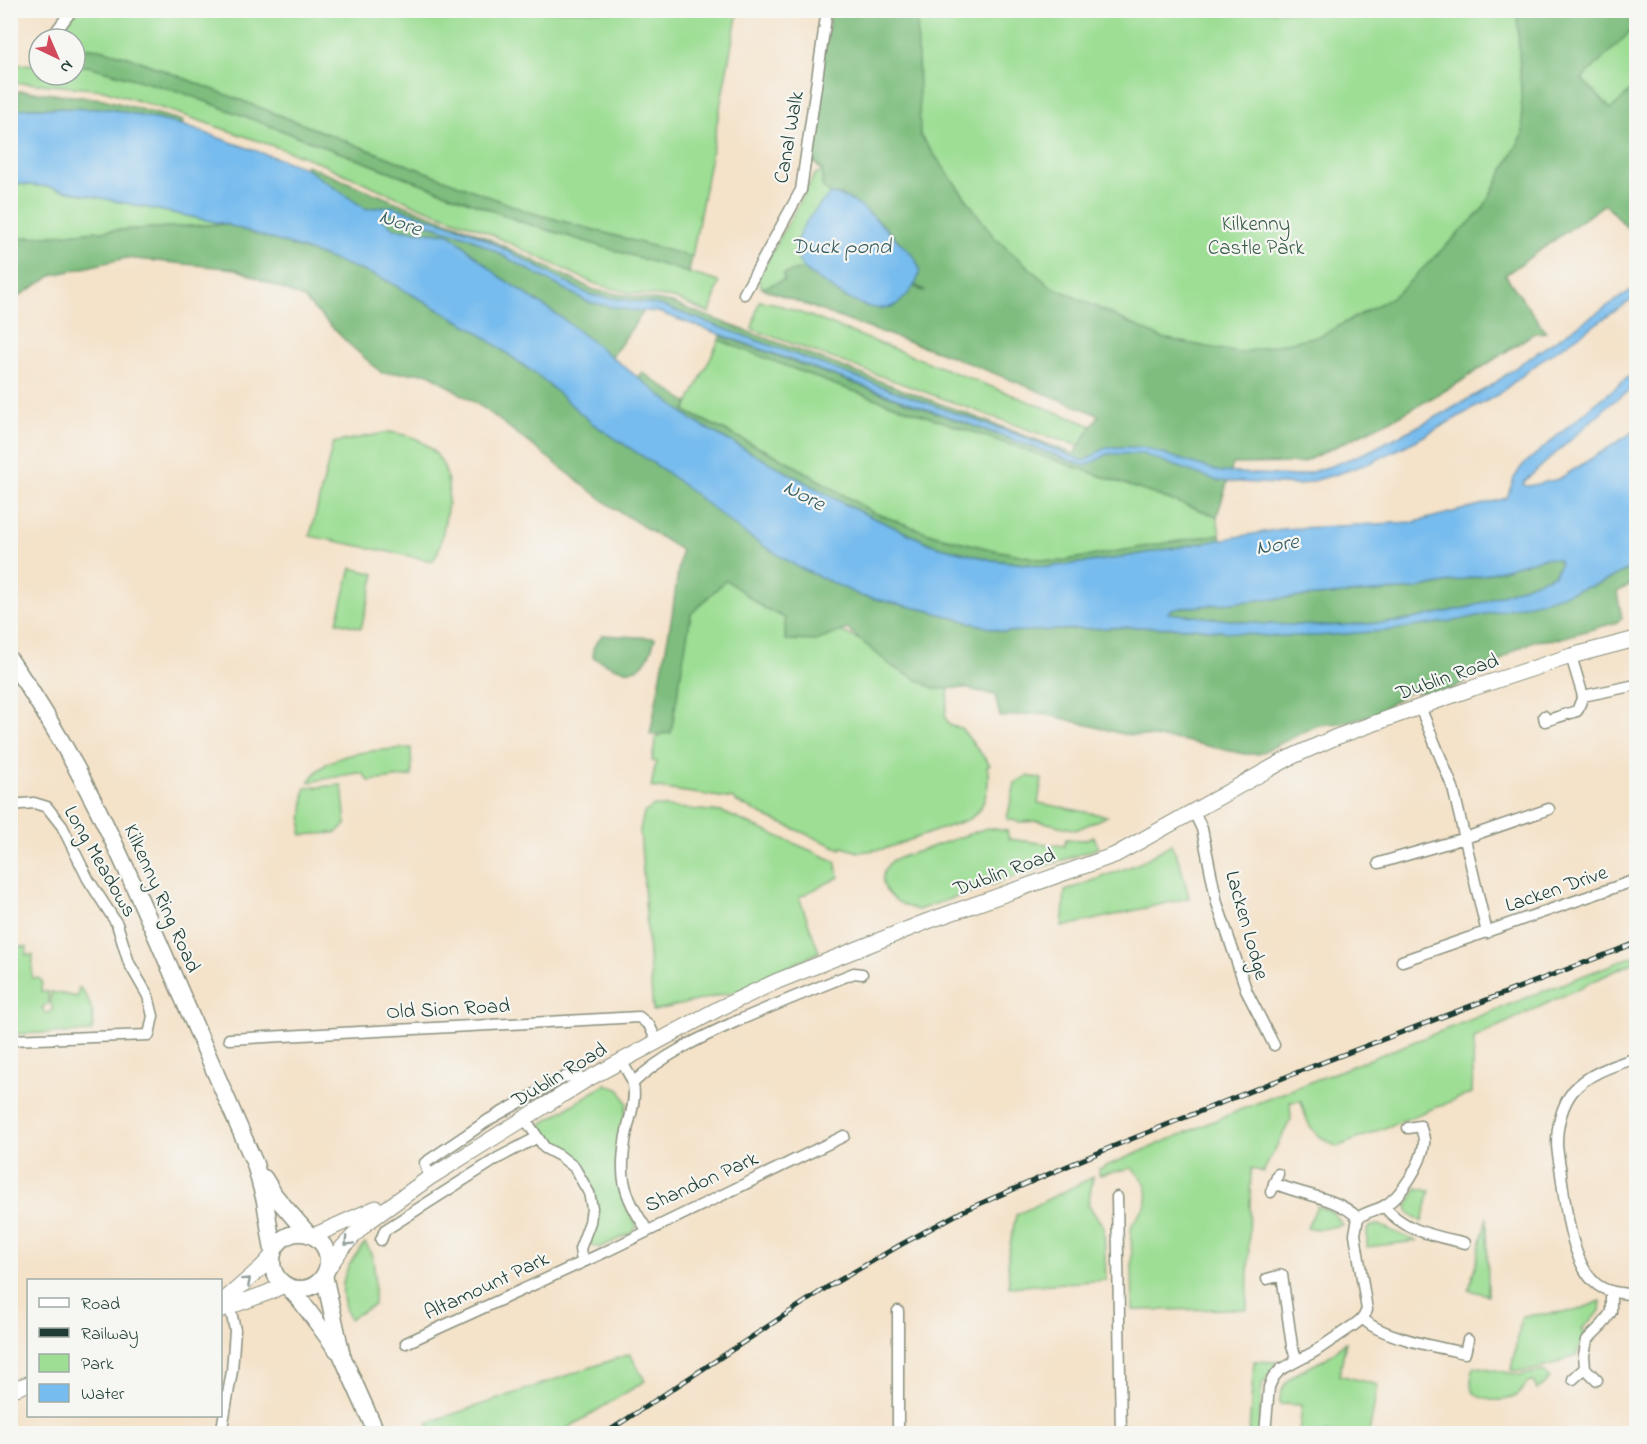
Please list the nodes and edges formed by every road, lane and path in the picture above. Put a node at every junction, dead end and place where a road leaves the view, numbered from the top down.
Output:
1 (72, 10) edge
2 (827, 10) edge
3 (60, 27) edge
4 (744, 294) dead end
5 (1636, 639) edge
6 (1571, 656) junction
7 (10, 660) edge
8 (1636, 685) edge
9 (1583, 696) junction
10 (1420, 707) junction
11 (1544, 716) dead end
12 (10, 805) edge
13 (1549, 809) dead end
14 (1194, 812) junction
15 (1465, 838) junction
16 (1379, 863) dead end
17 (1636, 880) edge
18 (1487, 933) junction
19 (1402, 961) dead end
20 (862, 974) dead end
21 (229, 1039) dead end
22 (10, 1040) edge
23 (657, 1041) junction
24 (1274, 1045) dead end
25 (1636, 1058) edge
26 (621, 1061) junction
27 (586, 1080) junction
28 (633, 1083) junction
29 (525, 1119) junction
30 (1408, 1128) dead end
31 (844, 1136) dead end
32 (536, 1138) junction
33 (255, 1164) junction
34 (429, 1178) junction
35 (1274, 1183) dead end
36 (408, 1192) junction
37 (1117, 1197) dead end
38 (1384, 1206) junction
39 (1358, 1218) junction
40 (648, 1231) junction
41 (311, 1235) junction
42 (381, 1239) dead end
43 (1465, 1243) dead end
44 (273, 1253) junction
45 (582, 1262) junction
46 (325, 1273) junction
47 (1267, 1279) dead end
48 (286, 1286) junction
49 (1611, 1291) junction
50 (1636, 1295) edge
51 (224, 1307) edge
52 (898, 1311) dead end
53 (1363, 1318) junction
54 (1468, 1340) dead end
55 (406, 1343) dead end
56 (342, 1356) junction
57 (1297, 1360) junction
58 (1585, 1368) junction
59 (226, 1370) edge
60 (1573, 1379) dead end
61 (1597, 1380) dead end
62 (27, 1384) edge
63 (10, 1390) edge
64 (221, 1434) edge
65 (376, 1434) edge
66 (898, 1434) edge
67 (1121, 1434) edge
68 (1265, 1434) edge

1 - 3 street
2 - 4 street, Canal Walk
5 - 6 main road, Dublin Road
6 - 9 street
6 - 10 main road, Dublin Road
7 - 33 highway, Kilkenny Ring Road
8 - 9 street
9 - 11 street
10 - 14 main road, Dublin Road
10 - 15 street, Lacken Drive
12 - 22 street, Long Meadows
13 - 15 street
14 - 23 main road, Dublin Road
14 - 24 street, Lacken Lodge
15 - 16 street
15 - 18 street, Lacken Drive
17 - 18 street, Lacken Drive
18 - 19 street, Lacken Drive
20 - 28 street
21 - 23 street, Old Sion Road
23 - 26 main road, Dublin Road
25 - 49 street
26 - 27 main road, Dublin Road
26 - 28 street
27 - 29 main road, Dublin Road
27 - 34 street
28 - 40 street, Shandon Park
29 - 32 street, Altamount Park
29 - 34 main road, Dublin Road
30 - 38 street
31 - 40 street, Shandon Park
32 - 42 street
32 - 45 street, Altamount Park
33 - 41 highway, Kilkenny Ring Road
33 - 44 highway, Kilkenny Ring Road
34 - 36 main road, Dublin Road
35 - 39 street
36 - 41 main road, Dublin Road
36 -> 46 main road, Dublin Road
37 - 67 street
38 - 39 street
38 - 43 street
39 - 53 street
40 - 45 street, Altamount Park
41 - 44 highway
41 - 46 highway
44 - 48 highway
51 -> 44 main road
45 - 55 street, Altamount Park
46 - 48 highway
46 - 56 highway
47 - 57 street
48 - 51 main road
48 - 56 highway
49 - 50 street
49 - 58 street
51 - 59 street
52 - 66 street
53 - 54 street
53 - 57 street
56 - 65 highway
57 - 68 street
58 - 60 street
58 - 61 street
59 - 64 street
62 - 63 main road

